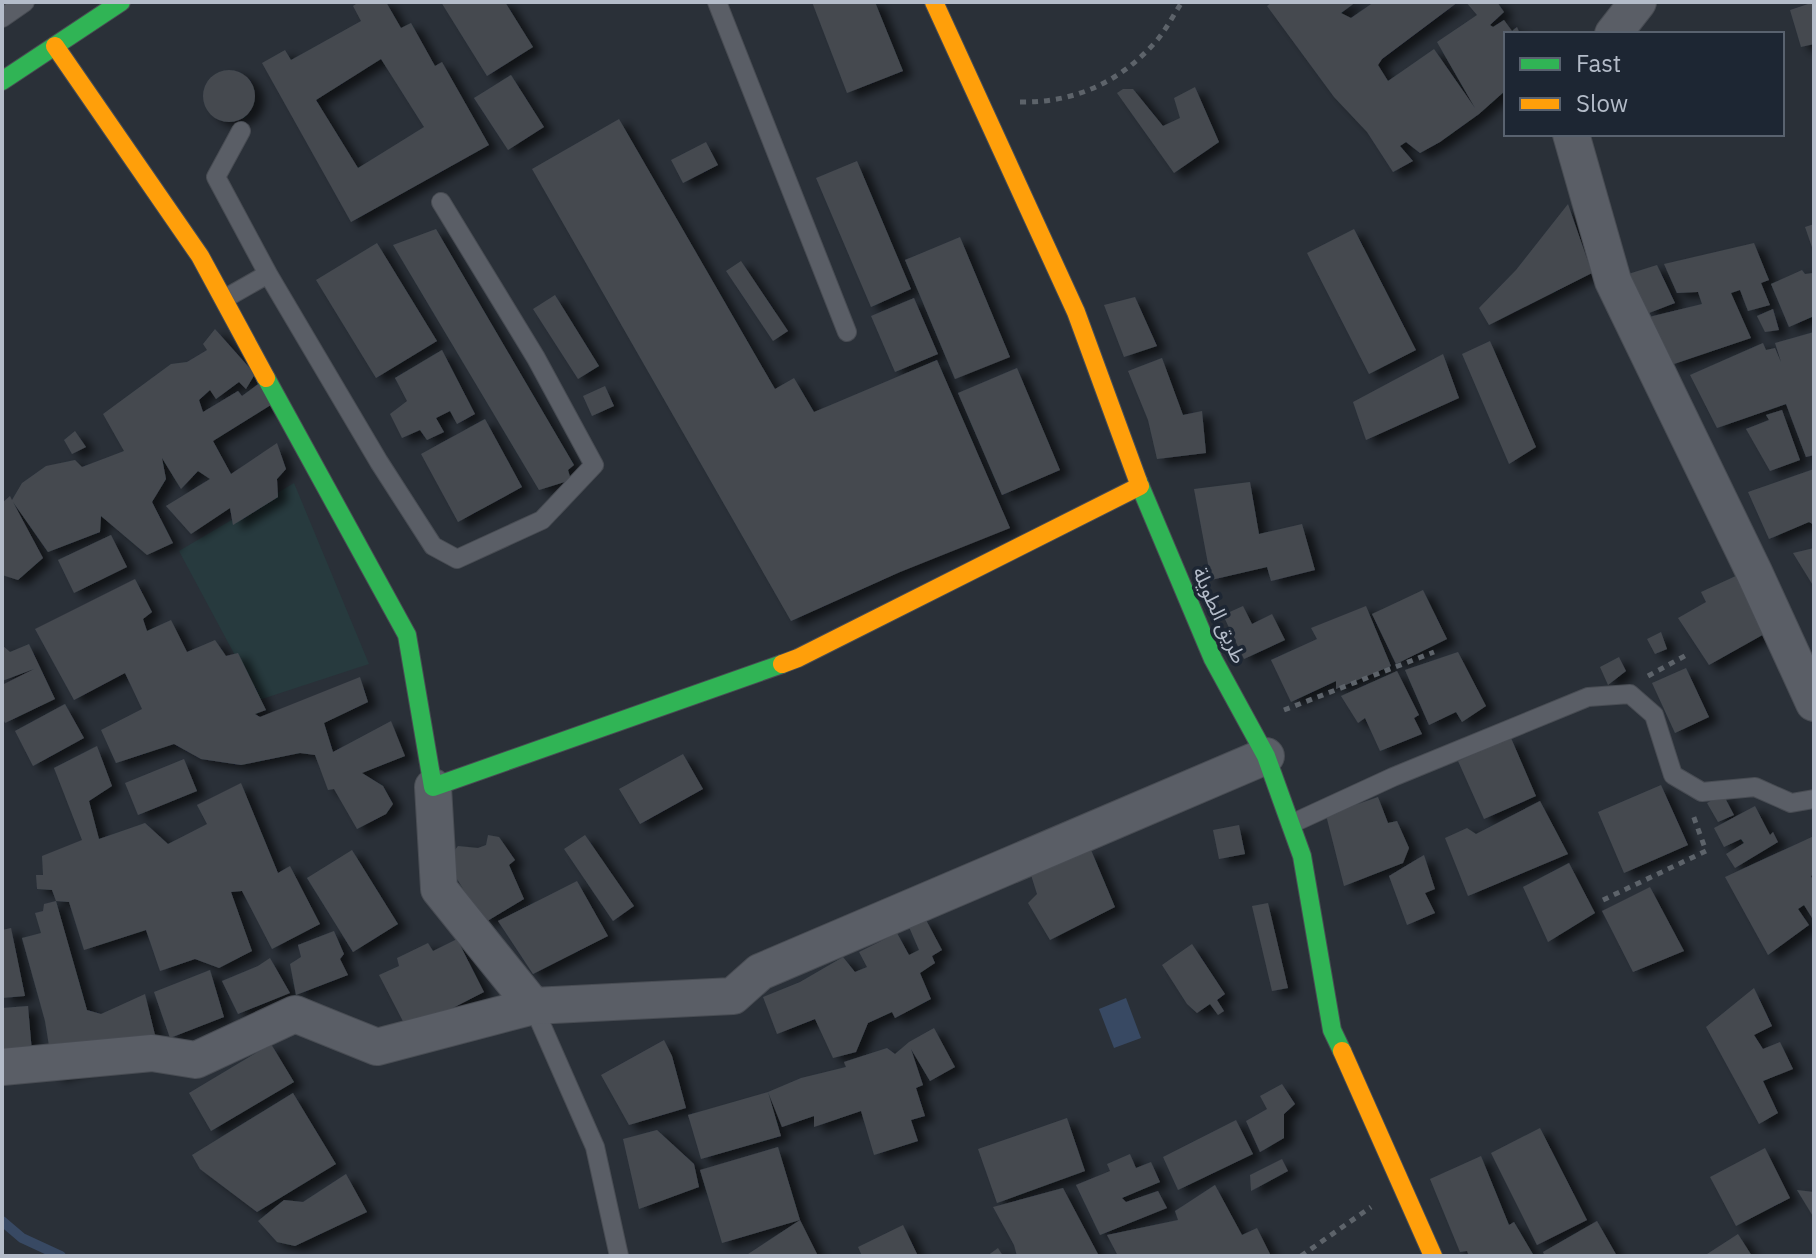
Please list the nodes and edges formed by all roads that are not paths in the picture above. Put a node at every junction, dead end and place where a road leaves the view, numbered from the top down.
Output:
1 (25, 2) edge
2 (121, 2) edge
3 (717, 2) edge
4 (934, 2) edge
5 (1638, 2) edge
6 (2, 18) edge
7 (1615, 32) edge
8 (55, 46) junction
9 (2, 81) edge
10 (241, 131) dead end
11 (1572, 136) edge
12 (441, 202) dead end
13 (268, 274) junction
14 (224, 299) junction
15 (847, 332) dead end
16 (1140, 486) junction
17 (1814, 703) edge
18 (1266, 756) junction
19 (433, 787) junction
20 (1814, 799) edge
21 (1290, 824) junction
22 (533, 1006) junction
23 (2, 1067) edge
24 (619, 1256) edge
25 (1433, 1256) edge

1 - 6 lane
2 - 8 street
3 - 15 lane
4 - 16 street, طريق الطويلة
5 - 7 street
8 - 9 street
8 - 14 street
10 - 13 lane
11 - 17 street
12 - 13 lane
13 - 14 lane
14 - 19 street
16 - 18 street, طريق الطويلة
16 - 19 street
18 - 21 street, طريق الطويلة
18 - 22 street
19 - 22 street
20 - 21 lane
21 - 25 street, طريق الطويلة
22 - 23 street
22 - 24 lane

